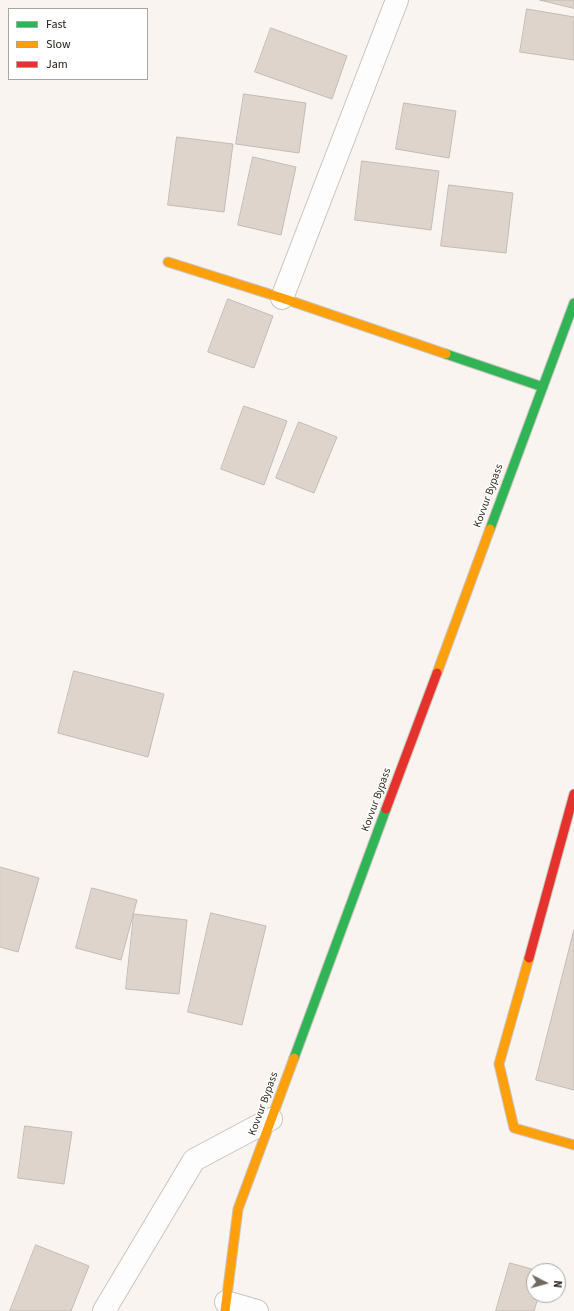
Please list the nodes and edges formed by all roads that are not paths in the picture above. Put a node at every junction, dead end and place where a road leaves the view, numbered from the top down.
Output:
1 (397, 0) edge
2 (168, 262) dead end
3 (282, 298) junction
4 (574, 303) edge
5 (543, 387) junction
6 (573, 801) edge
7 (271, 1119) junction
8 (574, 1145) edge
9 (226, 1307) edge
10 (104, 1311) edge
11 (257, 1311) edge

1 - 3 street
2 - 3 street
3 - 5 street
4 - 5 street, Kovvur Bypass
5 - 7 street, Kovvur Bypass
6 - 8 street
7 - 9 street, Kovvur Bypass
7 - 10 street
9 - 11 street

